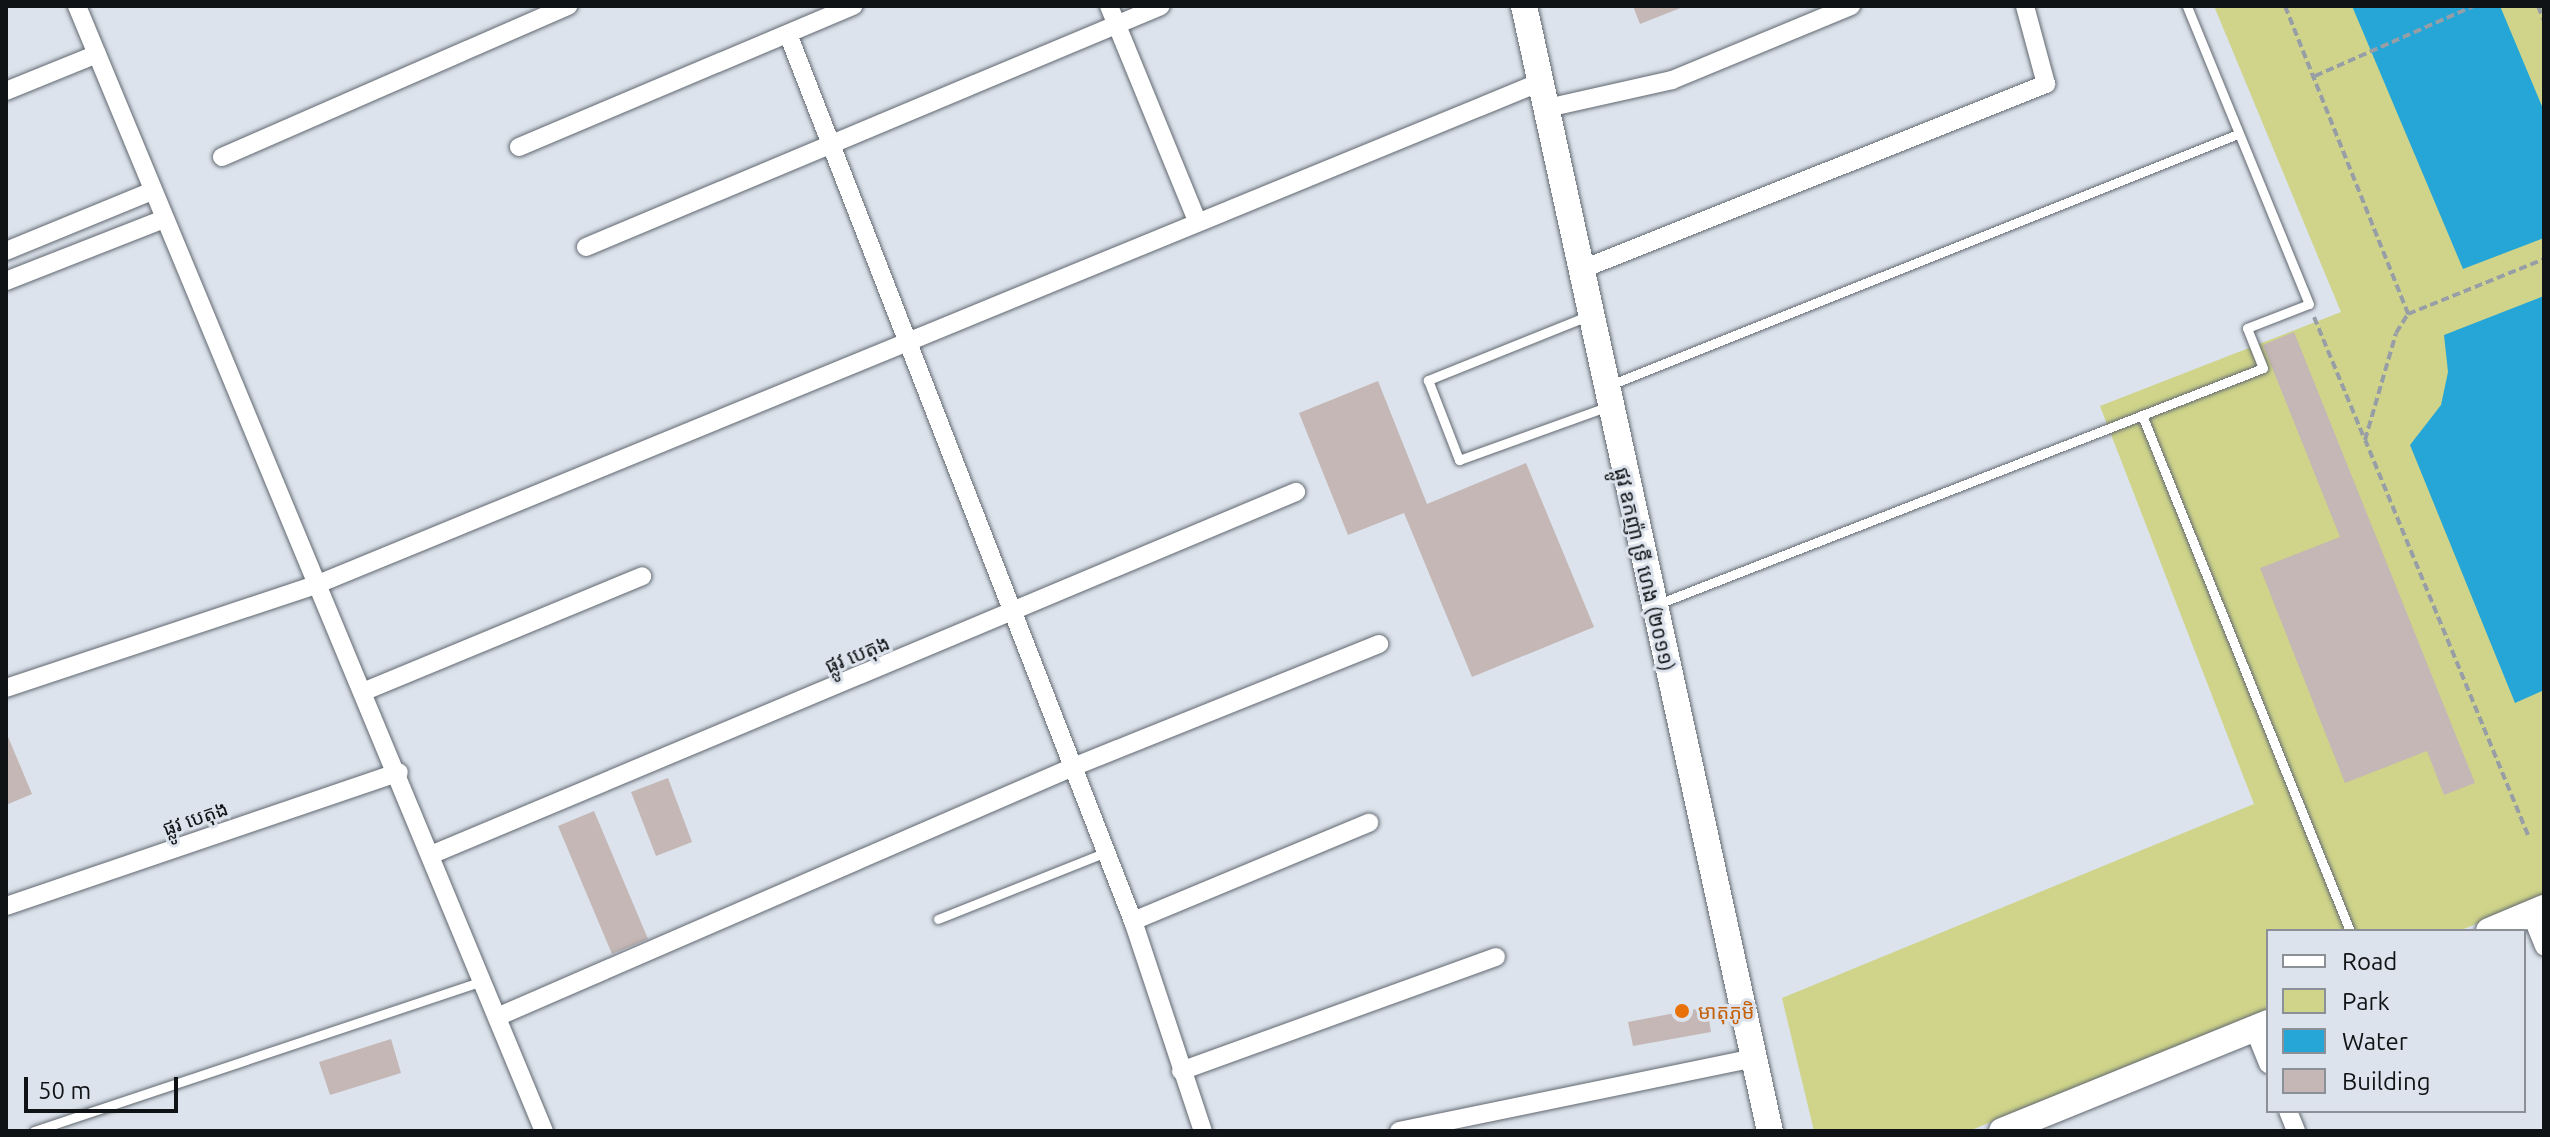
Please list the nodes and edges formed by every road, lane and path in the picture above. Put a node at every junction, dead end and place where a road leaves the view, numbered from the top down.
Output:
1 (77, 6) edge
2 (568, 6) edge
3 (853, 6) edge
4 (1109, 6) edge
5 (1161, 6) edge
6 (1524, 6) edge
7 (1851, 6) edge
8 (2025, 6) edge
9 (2187, 6) edge
10 (2285, 6) edge
11 (2474, 6) edge
12 (2538, 6) edge
13 (2544, 21) edge
14 (1116, 25) junction
15 (788, 34) junction
16 (97, 54) junction
17 (2315, 76) junction
18 (1541, 82) junction
19 (6, 91) edge
20 (1547, 108) junction
21 (2238, 134) junction
22 (829, 143) junction
23 (519, 147) dead end
24 (222, 157) dead end
25 (152, 191) junction
26 (164, 219) junction
27 (1197, 221) junction
28 (586, 247) dead end
29 (6, 251) edge
30 (2544, 259) edge
31 (1580, 270) junction
32 (6, 281) edge
33 (2309, 304) junction
34 (2408, 314) junction
35 (1590, 315) junction
36 (906, 338) junction
37 (1606, 396) junction
38 (2142, 415) junction
39 (2365, 440) junction
40 (1296, 492) dead end
41 (642, 576) dead end
42 (318, 584) junction
43 (1654, 606) junction
44 (1014, 613) junction
45 (1379, 644) dead end
46 (6, 688) edge
47 (365, 691) junction
48 (1073, 767) junction
49 (399, 772) junction
50 (1369, 823) dead end
51 (2528, 835) dead end
52 (1106, 852) junction
53 (433, 854) junction
54 (6, 906) edge
55 (2537, 911) edge
56 (938, 919) dead end
57 (1133, 921) junction
58 (2349, 929) edge
59 (2494, 929) edge
60 (2544, 946) edge
61 (1496, 957) dead end
62 (482, 981) junction
63 (497, 1017) junction
64 (2261, 1026) edge
65 (2266, 1053) edge
66 (1754, 1058) junction
67 (1181, 1071) junction
68 (34, 1131) edge
69 (544, 1131) edge
70 (1203, 1131) edge
71 (1399, 1131) edge
72 (1770, 1131) edge
73 (2002, 1131) edge

1 - 16 street
2 - 24 street
3 - 15 street
4 - 14 street
5 - 14 street
6 - 18 main road, ផ្លូវ ឧកញ៉ា ទ្រី ហេង (២០១១)
7 - 20 street
8 - 31 street
9 - 21 lane
10 - 17 path
11 - 17 path
12 - 13 path
14 - 22 street
14 - 27 street
15 - 22 street
15 - 23 street
16 - 19 street
16 - 25 street
17 - 34 path
18 - 20 main road, ផ្លូវ ឧកញ៉ា ទ្រី ហេង (២០១១)
18 - 27 street
20 - 31 main road, ផ្លូវ ឧកញ៉ា ទ្រី ហេង (២០១១)
21 - 33 lane
21 - 37 lane
22 - 28 street
22 - 36 street
25 - 26 street
25 - 29 street
26 - 32 street
26 - 42 street
27 - 36 street
30 - 34 path
31 - 35 main road, ផ្លូវ ឧកញ៉ា ទ្រី ហេង (២០១១)
33 - 38 lane
33 - 39 path
34 - 39 path
35 - 37 main road, ផ្លូវ ឧកញ៉ា ទ្រី ហេង (២០១១)
35 - 37 lane
36 - 42 street
36 - 44 street
37 - 43 main road, ផ្លូវ ឧកញ៉ា ទ្រី ហេង (២០១១)
38 - 43 lane
38 - 58 lane
39 - 51 path
40 - 44 street, ផ្លូវ បេតុង
41 - 47 street
42 - 46 street
42 - 47 street
43 - 66 main road, ផ្លូវ ឧកញ៉ា ទ្រី ហេង (២០១១)
44 - 48 street
44 - 53 street, ផ្លូវ បេតុង
45 - 48 street
47 - 49 street
48 - 52 street
48 - 63 street
49 - 53 street
49 - 54 street, ផ្លូវ បេតុង
50 - 57 street
52 - 56 lane
52 - 57 street
53 - 62 street
55 - 59 main road
55 - 60 street
57 - 67 street
61 - 67 street
62 - 63 street
62 - 68 lane
63 - 69 street
64 - 65 street
64 - 73 main road
66 - 71 street
66 - 72 main road, ផ្លូវ ឧកញ៉ា ទ្រី ហេង (២០១១)
67 - 70 street

